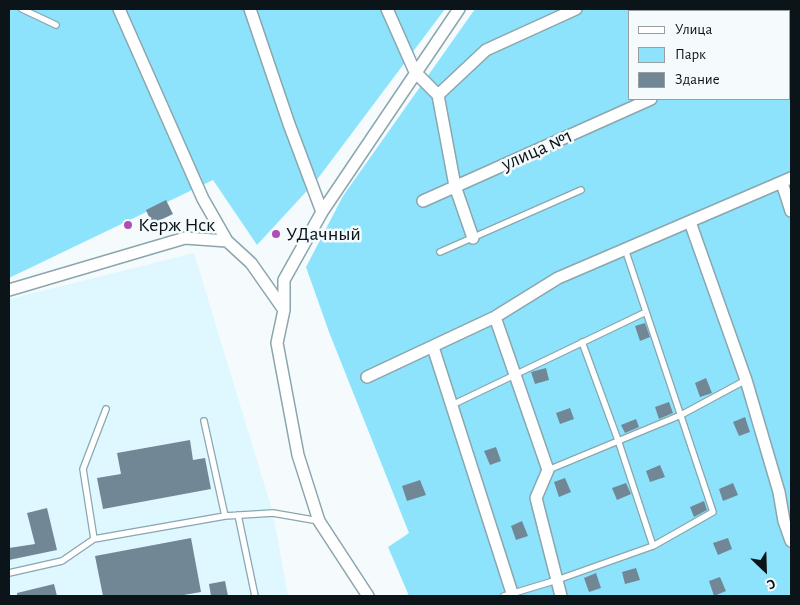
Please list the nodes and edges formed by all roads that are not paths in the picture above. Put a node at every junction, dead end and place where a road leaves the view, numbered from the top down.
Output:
1 (22, 9) edge
2 (119, 9) edge
3 (250, 9) edge
4 (386, 9) edge
5 (459, 9) edge
6 (576, 9) edge
7 (56, 25) dead end
8 (415, 72) junction
9 (438, 95) junction
10 (649, 100) edge
11 (787, 181) edge
12 (455, 186) junction
13 (581, 190) dead end
14 (423, 201) dead end
15 (791, 211) edge
16 (322, 212) junction
17 (690, 222) junction
18 (473, 238) junction
19 (227, 242) junction
20 (626, 249) junction
21 (440, 252) dead end
22 (9, 290) edge
23 (284, 310) junction
24 (646, 312) junction
25 (495, 317) junction
26 (582, 342) junction
27 (433, 346) junction
28 (515, 375) junction
29 (368, 377) dead end
30 (746, 380) junction
31 (452, 405) junction
32 (106, 408) dead end
33 (680, 415) junction
34 (204, 421) dead end
35 (618, 440) junction
36 (548, 470) junction
37 (238, 515) junction
38 (225, 516) junction
39 (319, 521) junction
40 (94, 539) junction
41 (791, 541) edge
42 (653, 546) junction
43 (9, 573) edge
44 (557, 580) junction
45 (508, 594) edge
46 (255, 596) edge
47 (368, 596) edge
48 (561, 596) edge

1 - 7 lane
2 - 19 street
3 - 16 street
4 - 8 street
5 - 8 street
6 - 9 street
8 - 9 street
8 - 16 street
9 - 12 street
10 - 12 street, улица №1
11 - 15 street
11 - 17 street
12 - 14 street, улица №1
12 - 18 street
13 - 18 lane
16 - 23 street
17 - 20 street
17 - 30 street
18 - 21 lane
19 - 22 street
19 - 23 street
20 - 24 lane
20 - 25 street
23 - 39 street
24 - 26 lane
24 - 33 lane
25 - 27 street
25 - 28 street
26 - 28 lane
26 - 35 lane
27 - 29 street
27 - 31 street
28 - 31 lane
28 - 36 street
30 - 33 lane
30 - 41 street
31 - 45 street
32 - 40 lane
33 - 35 lane
33 - 42 lane
34 - 38 lane
35 - 36 lane
35 - 42 lane
36 - 44 street
37 - 38 lane
37 - 39 lane
37 - 46 lane
38 - 40 lane
39 - 47 street
40 - 43 lane
42 - 44 lane
44 - 45 lane
44 - 48 street

